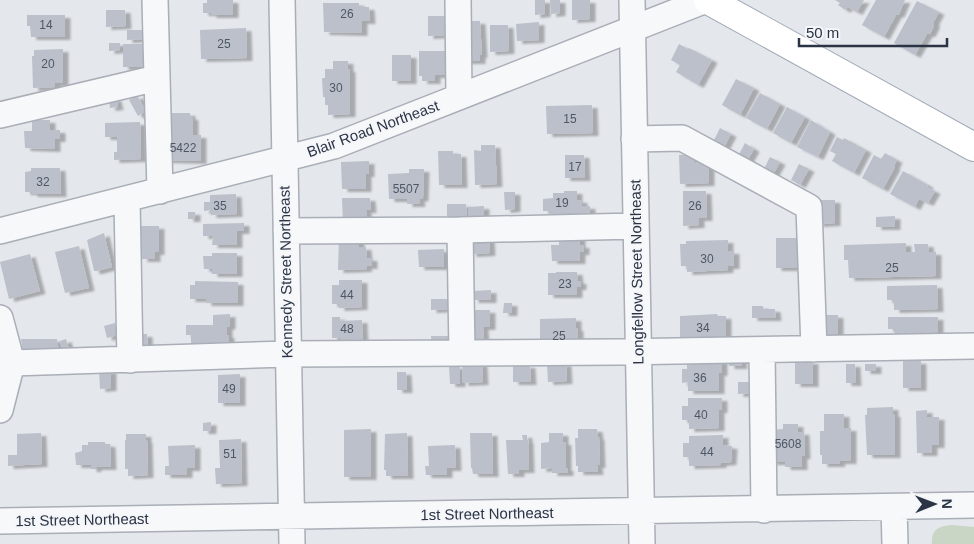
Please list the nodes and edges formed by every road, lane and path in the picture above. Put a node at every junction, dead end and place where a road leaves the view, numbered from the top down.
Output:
1 (155, 0) edge
2 (282, 0) edge
3 (458, 0) edge
4 (632, 0) edge
5 (707, 0) edge
6 (632, 29) junction
7 (157, 78) junction
8 (460, 97) junction
9 (0, 114) edge
10 (634, 139) junction
11 (974, 147) edge
12 (285, 160) junction
13 (160, 191) junction
14 (127, 199) junction
15 (636, 226) junction
16 (0, 230) edge
17 (460, 230) junction
18 (286, 232) junction
19 (0, 318) edge
20 (974, 346) edge
21 (814, 349) junction
22 (762, 350) junction
23 (638, 352) junction
24 (287, 354) junction
25 (462, 354) junction
26 (130, 360) junction
27 (12, 363) junction
28 (0, 410) edge
29 (974, 505) edge
30 (894, 507) junction
31 (764, 510) junction
32 (641, 512) junction
33 (292, 517) junction
34 (0, 521) edge
35 (292, 544) edge
36 (642, 544) edge
37 (895, 544) edge

1 - 7 street
2 - 12 street, Kennedy Street Northeast
3 - 8 street
4 - 6 street, Longfellow Street Northeast
5 - 6 street, Blair Road Northeast
5 - 11 main road
6 - 8 street, Blair Road Northeast
6 - 10 street, Longfellow Street Northeast
7 - 9 street
7 - 13 street
8 - 12 street, Blair Road Northeast
10 - 15 street, Longfellow Street Northeast
10 - 21 street
12 - 13 street, Blair Road Northeast
12 - 18 street, Kennedy Street Northeast
13 - 14 street, Blair Road Northeast
14 - 16 street, Blair Road Northeast
14 - 26 street
15 - 17 street
15 - 23 street, Longfellow Street Northeast
17 - 18 street
17 - 25 street
18 - 24 street, Kennedy Street Northeast
19 - 27 street
20 - 21 street
21 - 22 street
22 - 23 street
22 - 31 street
23 - 25 street
23 - 32 street, Longfellow Street Northeast
24 - 25 street
24 - 26 street
24 - 33 street, Kennedy Street Northeast
26 - 27 street
27 - 28 street
29 - 30 street, 1st Street Northeast
30 - 31 street, 1st Street Northeast
30 - 37 street
31 - 32 street, 1st Street Northeast
32 - 33 street, 1st Street Northeast
32 - 36 street, Longfellow Street Northeast
33 - 34 street, 1st Street Northeast
33 - 35 street, Kennedy Street Northeast

